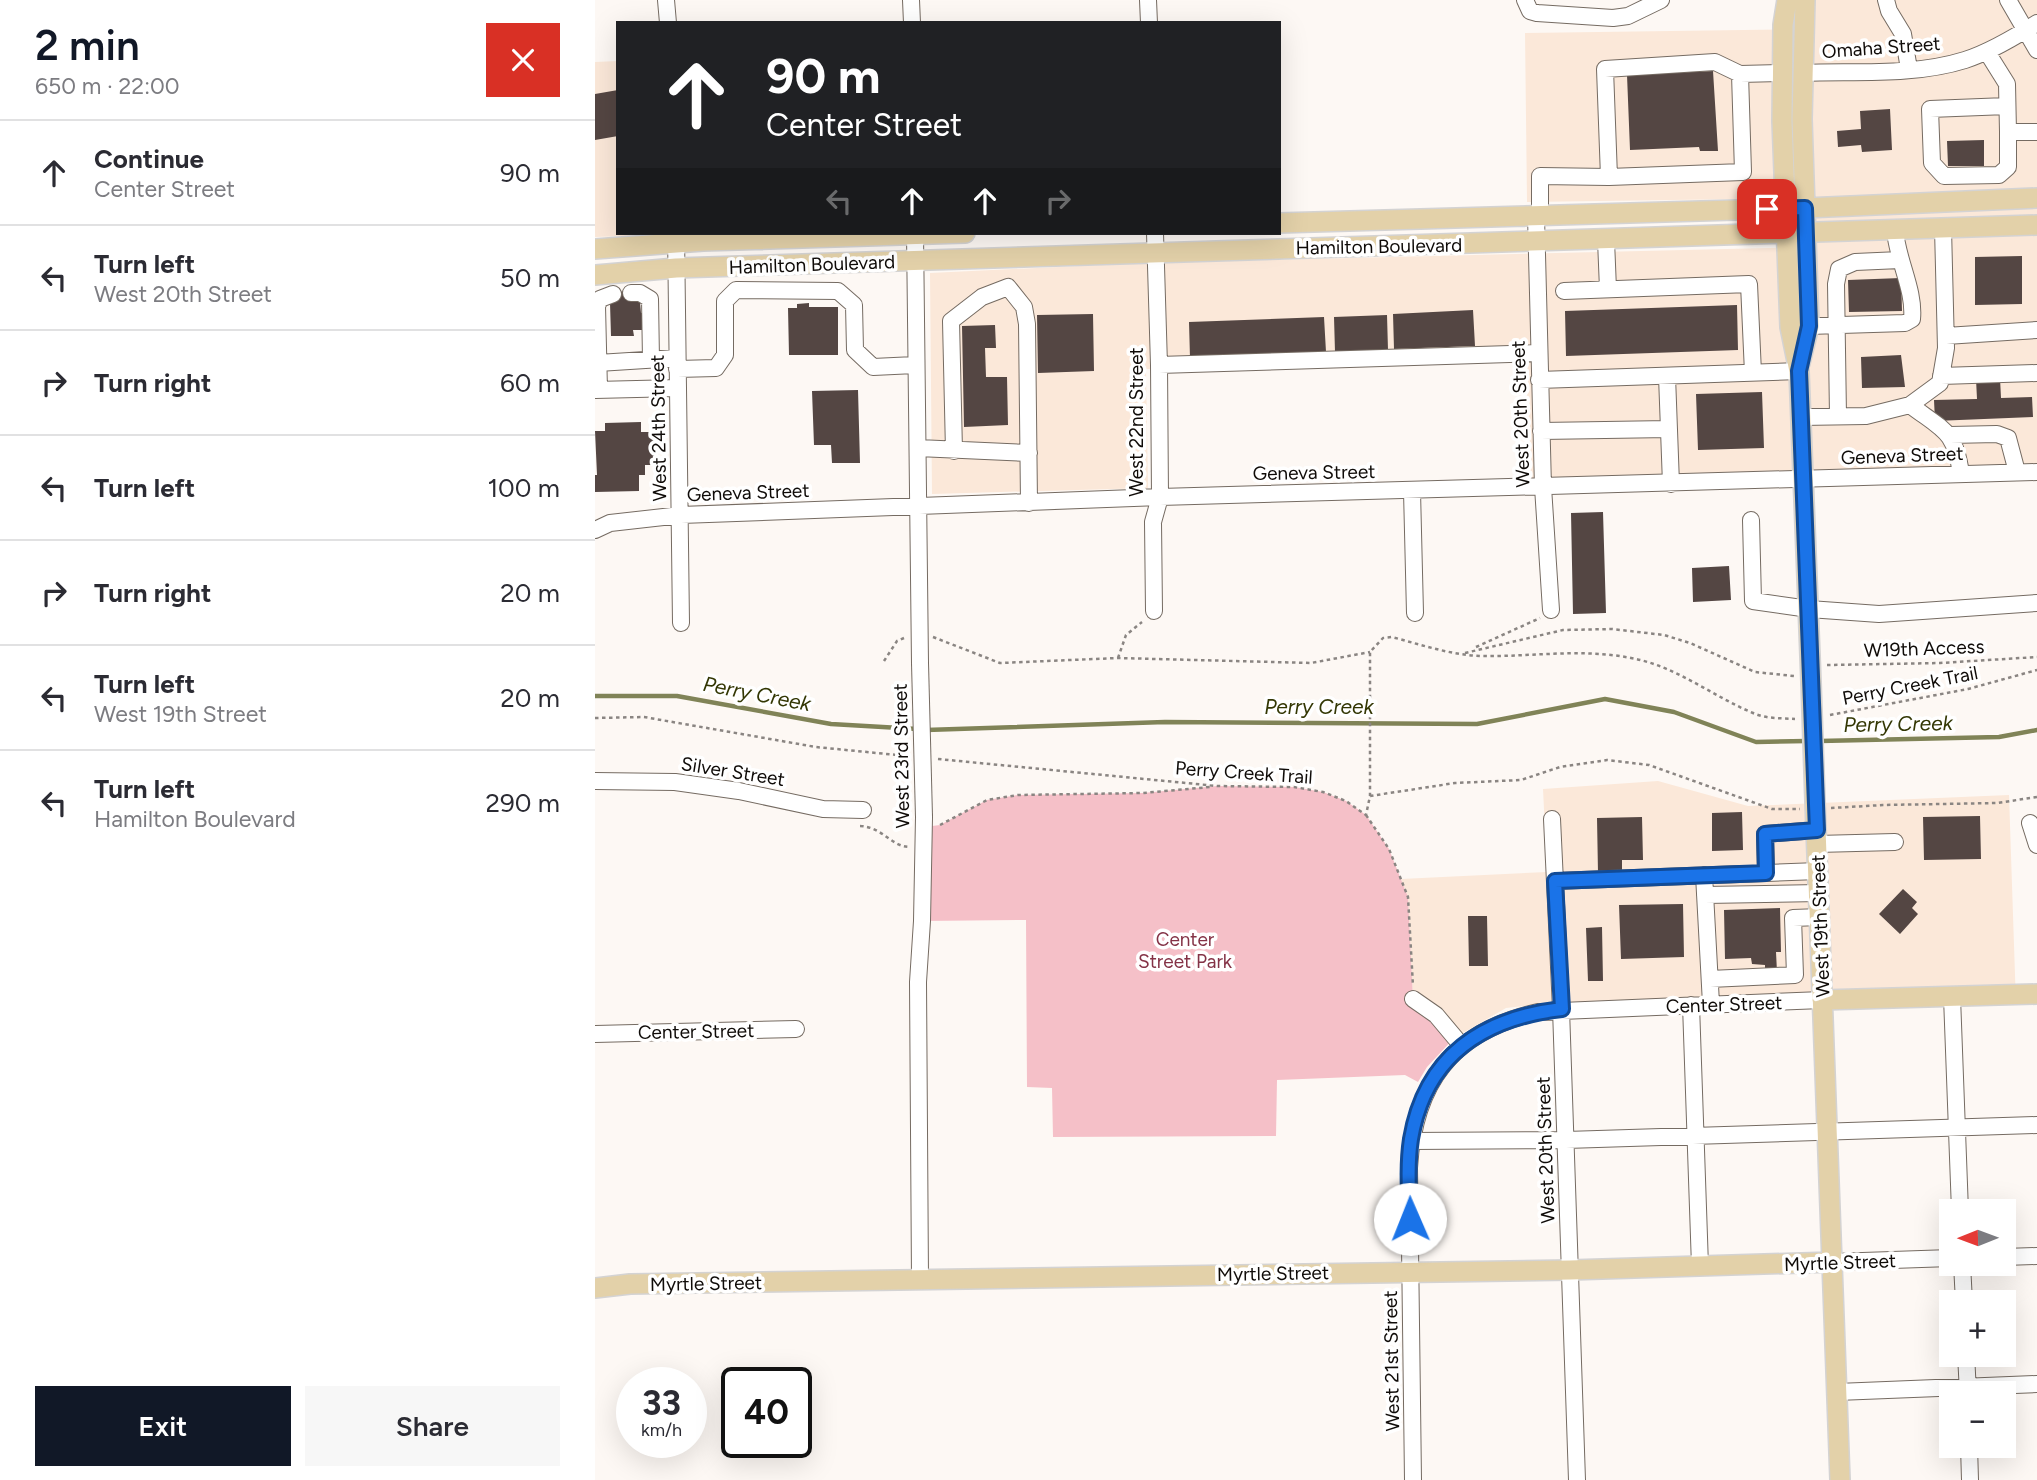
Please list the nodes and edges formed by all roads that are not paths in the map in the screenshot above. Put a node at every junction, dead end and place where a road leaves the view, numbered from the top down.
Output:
1 (666, 0) edge
2 (911, 0) edge
3 (1148, 0) edge
4 (1525, 0) edge
5 (1661, 0) edge
6 (1789, 0) edge
7 (1805, 0) edge
8 (1887, 0) edge
9 (2008, 0) edge
10 (668, 21) edge
11 (912, 21) edge
12 (1149, 21) edge
13 (2032, 27) edge
14 (2037, 50) edge
15 (1987, 52) junction
16 (1909, 69) junction
17 (1803, 73) junction
18 (1740, 74) junction
19 (1781, 74) junction
20 (2007, 106) junction
21 (2008, 132) junction
22 (2037, 132) edge
23 (1803, 152) junction
24 (1609, 177) junction
25 (2037, 198) edge
26 (1805, 208) junction
27 (1785, 209) junction
28 (1538, 216) junction
29 (1281, 223) edge
30 (2037, 225) edge
31 (1943, 228) junction
32 (1895, 230) junction
33 (1786, 234) junction
34 (1807, 234) junction
35 (855, 235) edge
36 (915, 235) edge
37 (1155, 235) edge
38 (676, 238) edge
39 (1606, 240) junction
40 (1536, 242) junction
41 (595, 249) edge
42 (1155, 253) junction
43 (1900, 260) junction
44 (916, 261) junction
45 (676, 268) junction
46 (595, 275) edge
47 (1608, 289) junction
48 (1564, 290) dead end
49 (631, 293) dead end
50 (613, 294) dead end
51 (1837, 325) junction
52 (1809, 326) junction
53 (2037, 330) edge
54 (1946, 336) junction
55 (1538, 353) junction
56 (651, 360) junction
57 (599, 363) junction
58 (677, 364) junction
59 (915, 365) junction
60 (1159, 365) junction
61 (1799, 371) junction
62 (1753, 373) junction
63 (2037, 373) edge
64 (1667, 376) junction
65 (1941, 376) junction
66 (1539, 380) junction
67 (678, 388) junction
68 (597, 390) edge
69 (1910, 405) junction
70 (1838, 416) junction
71 (1800, 417) junction
72 (1669, 429) junction
73 (1541, 431) junction
74 (1950, 435) junction
75 (918, 449) junction
76 (954, 451) junction
77 (1028, 453) junction
78 (2017, 472) junction
79 (2037, 472) edge
80 (1961, 474) junction
81 (1803, 480) junction
82 (1671, 484) junction
83 (1543, 487) junction
84 (1412, 491) junction
85 (1160, 497) junction
86 (1029, 503) junction
87 (917, 505) junction
88 (681, 515) junction
89 (1751, 520) dead end
90 (595, 530) edge
91 (2037, 603) edge
92 (1808, 609) junction
93 (1551, 610) road end
94 (1154, 611) road end
95 (1415, 613) dead end
96 (681, 623) dead end
97 (595, 781) edge
98 (863, 810) dead end
99 (1552, 819) dead end
100 (2030, 823) dead end
101 (1817, 837) junction
102 (1895, 842) dead end
103 (2037, 845) edge
104 (1818, 871) junction
105 (1789, 872) junction
106 (1766, 873) junction
107 (1704, 875) junction
108 (1555, 881) junction
109 (1790, 893) junction
110 (1819, 893) junction
111 (1705, 895) junction
112 (1820, 917) junction
113 (1710, 979) junction
114 (2037, 994) edge
115 (1952, 997) junction
116 (1413, 999) road end
117 (1822, 1000) junction
118 (1711, 1004) junction
119 (1691, 1005) junction
120 (1562, 1009) junction
121 (796, 1029) dead end
122 (595, 1034) edge
123 (1462, 1046) junction
124 (2037, 1125) edge
125 (1957, 1128) junction
126 (1828, 1132) junction
127 (1696, 1136) junction
128 (1566, 1140) junction
129 (1411, 1141) junction
130 (1960, 1199) edge
131 (2037, 1256) edge
132 (2016, 1257) edge
133 (1939, 1258) edge
134 (1833, 1262) junction
135 (1700, 1266) junction
136 (1570, 1270) junction
137 (1411, 1271) junction
138 (920, 1279) junction
139 (595, 1289) edge
140 (2037, 1384) edge
141 (2016, 1386) edge
142 (1939, 1390) edge
143 (1837, 1392) junction
144 (1969, 1458) edge
145 (1413, 1480) edge
146 (1577, 1480) edge
147 (1840, 1480) edge
148 (1970, 1480) edge

1 - 10 street
2 - 11 street
3 - 12 street
4 - 5 street
6 - 17 main road
6 - 19 main road, West 19th Street
7 - 17 main road, West 19th Street
8 - 16 street
9 - 13 street
13 - 14 street
13 - 15 street, Omaha Street
15 - 16 street, Omaha Street
15 - 20 street
16 - 17 street, Omaha Street
17 - 23 main road, West 19th Street
18 - 19 street
18 - 24 street
18 - 24 street
19 - 23 main road
19 - 27 main road, West 19th Street
20 - 21 street
20 - 21 street
21 - 22 street
23 - 26 main road, West 19th Street
24 - 28 street, West 20th Street
25 - 26 main road, Hamilton Boulevard
26 - 27 main road, Hamilton Boulevard
26 - 34 main road, West 19th Street
27 - 28 main road, Hamilton Boulevard
27 - 33 main road, West 19th Street
28 - 29 main road, Hamilton Boulevard
28 - 40 street, West 20th Street
30 - 31 main road, Hamilton Boulevard
31 - 32 main road, Hamilton Boulevard
31 - 54 street
32 - 34 main road, Hamilton Boulevard
32 - 43 street
33 - 34 main road, Hamilton Boulevard
33 - 39 main road, Hamilton Boulevard
33 - 61 main road, West 19th Street
34 - 52 main road, West 19th Street
35 - 38 main road, Hamilton Boulevard
36 - 44 street, West 23rd Street
37 - 42 street, West 22nd Street
38 - 41 main road, Hamilton Boulevard
38 - 45 street, West 24th Street
39 - 40 main road, Hamilton Boulevard
39 - 47 street
40 - 42 main road, Hamilton Boulevard
40 - 55 street, West 20th Street
42 - 44 main road, Hamilton Boulevard
42 - 60 street, West 22nd Street
43 - 51 street
43 - 51 street
44 - 45 main road, Hamilton Boulevard
44 - 59 street, West 23rd Street
45 - 46 main road, Hamilton Boulevard
45 - 58 street, West 24th Street
47 - 48 street
47 - 62 street
49 - 56 street
50 - 57 street
51 - 52 street
51 - 70 street
52 - 61 main road, West 19th Street
53 - 54 street
54 - 65 street
55 - 60 street
55 - 66 street, West 20th Street
56 - 57 street
56 - 58 street
57 - 68 street
58 - 59 street
58 - 67 street, West 24th Street
59 - 75 street, West 23rd Street
60 - 85 street, West 22nd Street
61 - 62 street
61 - 71 main road, West 19th Street
62 - 64 street
63 - 65 street
64 - 66 street
64 - 72 street
65 - 69 street
66 - 73 street, West 20th Street
67 - 68 street
67 - 88 street, West 24th Street
69 - 70 street
69 - 74 street
70 - 71 street
71 - 81 main road, West 19th Street
72 - 73 street
72 - 82 street
73 - 83 street, West 20th Street
74 - 78 street
74 - 80 street
75 - 76 street
75 - 87 street, West 23rd Street
76 - 77 street
76 - 77 street
77 - 86 street
78 - 79 street, Geneva Street
78 - 80 street, Geneva Street
80 - 81 street, Geneva Street
81 - 82 street, Geneva Street
81 - 92 main road, West 19th Street
82 - 83 street, Geneva Street
83 - 84 street, Geneva Street
83 - 93 street, West 20th Street
84 - 85 street, Geneva Street
84 - 95 street
85 - 86 street, Geneva Street
85 - 94 street, West 22nd Street
86 - 87 street, Geneva Street
87 - 88 street, Geneva Street
87 - 138 street, West 23rd Street, bridge
88 - 90 street, Geneva Street
88 - 96 street, West 24th Street
89 - 92 street
91 - 92 street
92 - 101 main road, West 19th Street, bridge
97 - 98 street, Silver Street
99 - 108 street, West 20th Street
100 - 103 street
101 - 102 street
101 - 104 main road, West 19th Street
101 - 106 street
104 - 105 street
104 - 110 main road, West 19th Street
105 - 106 street
105 - 109 street
106 - 107 street
107 - 108 street
107 - 111 street
108 - 120 street, West 20th Street
109 - 110 street
109 - 111 street
110 - 112 main road, West 19th Street
111 - 113 street
112 - 113 street
112 - 117 main road, West 19th Street
113 - 118 street
114 - 115 main road, Center Street
115 - 117 main road, Center Street
115 - 125 street
116 - 123 street
117 - 118 street, Center Street
117 - 126 main road, West 19th Street
118 - 119 street, Center Street
119 - 120 street, Center Street
119 - 127 street
120 - 123 street, Center Street
120 - 128 street, West 20th Street
121 - 122 street, Center Street
123 - 129 street, West 21st Street
124 - 125 street
125 - 126 street
125 - 130 street
126 - 127 street
126 - 134 main road, West 19th Street
127 - 128 street
127 - 135 street
128 - 129 street
128 - 136 street, West 20th Street
129 - 137 street, West 21st Street
131 - 132 street
133 - 134 street, Myrtle Street
134 - 135 main road, Myrtle Street
134 - 143 main road, West 19th Street
135 - 136 main road, Myrtle Street
136 - 137 main road, Myrtle Street
136 - 146 street, West 20th Street
137 - 138 main road, Myrtle Street
137 - 145 street, West 21st Street
138 - 139 main road, Myrtle Street
140 - 141 street
142 - 143 street
143 - 147 main road, West 19th Street
144 - 148 street

